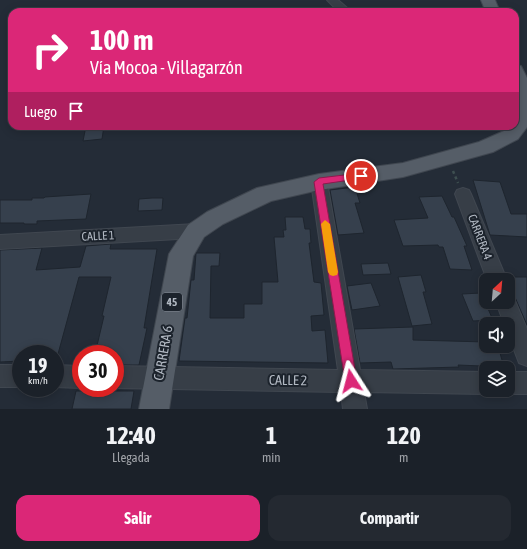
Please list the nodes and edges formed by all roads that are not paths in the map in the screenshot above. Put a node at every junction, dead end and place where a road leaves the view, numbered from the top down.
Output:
1 (332, 0) edge
2 (341, 8) edge
3 (519, 83) edge
4 (527, 110) edge
5 (527, 114) edge
6 (519, 125) edge
7 (515, 130) edge
8 (319, 182) junction
9 (463, 194) road end
10 (196, 231) junction
11 (0, 242) edge
12 (494, 273) edge
13 (509, 309) edge
14 (527, 356) edge
15 (0, 376) edge
16 (12, 376) edge
17 (124, 377) edge
18 (159, 378) junction
19 (351, 381) junction
20 (479, 383) edge
21 (515, 383) edge
22 (527, 383) edge
23 (154, 409) edge
24 (355, 409) edge

1 - 2 street
3 - 4 main road
5 - 6 main road, 45
7 - 8 main road, 45
8 - 10 main road, 45
8 - 19 street
9 - 12 street, CARRERA 4
10 - 11 street, CALLE 1
10 - 18 main road, CARRERA 6 / 45
13 - 14 street
15 - 16 street
17 - 18 street, CALLE 2
18 - 19 street, CALLE 2
18 - 23 main road, CARRERA 6 / 45
19 - 20 street, CALLE 2
19 - 24 street
21 - 22 street

